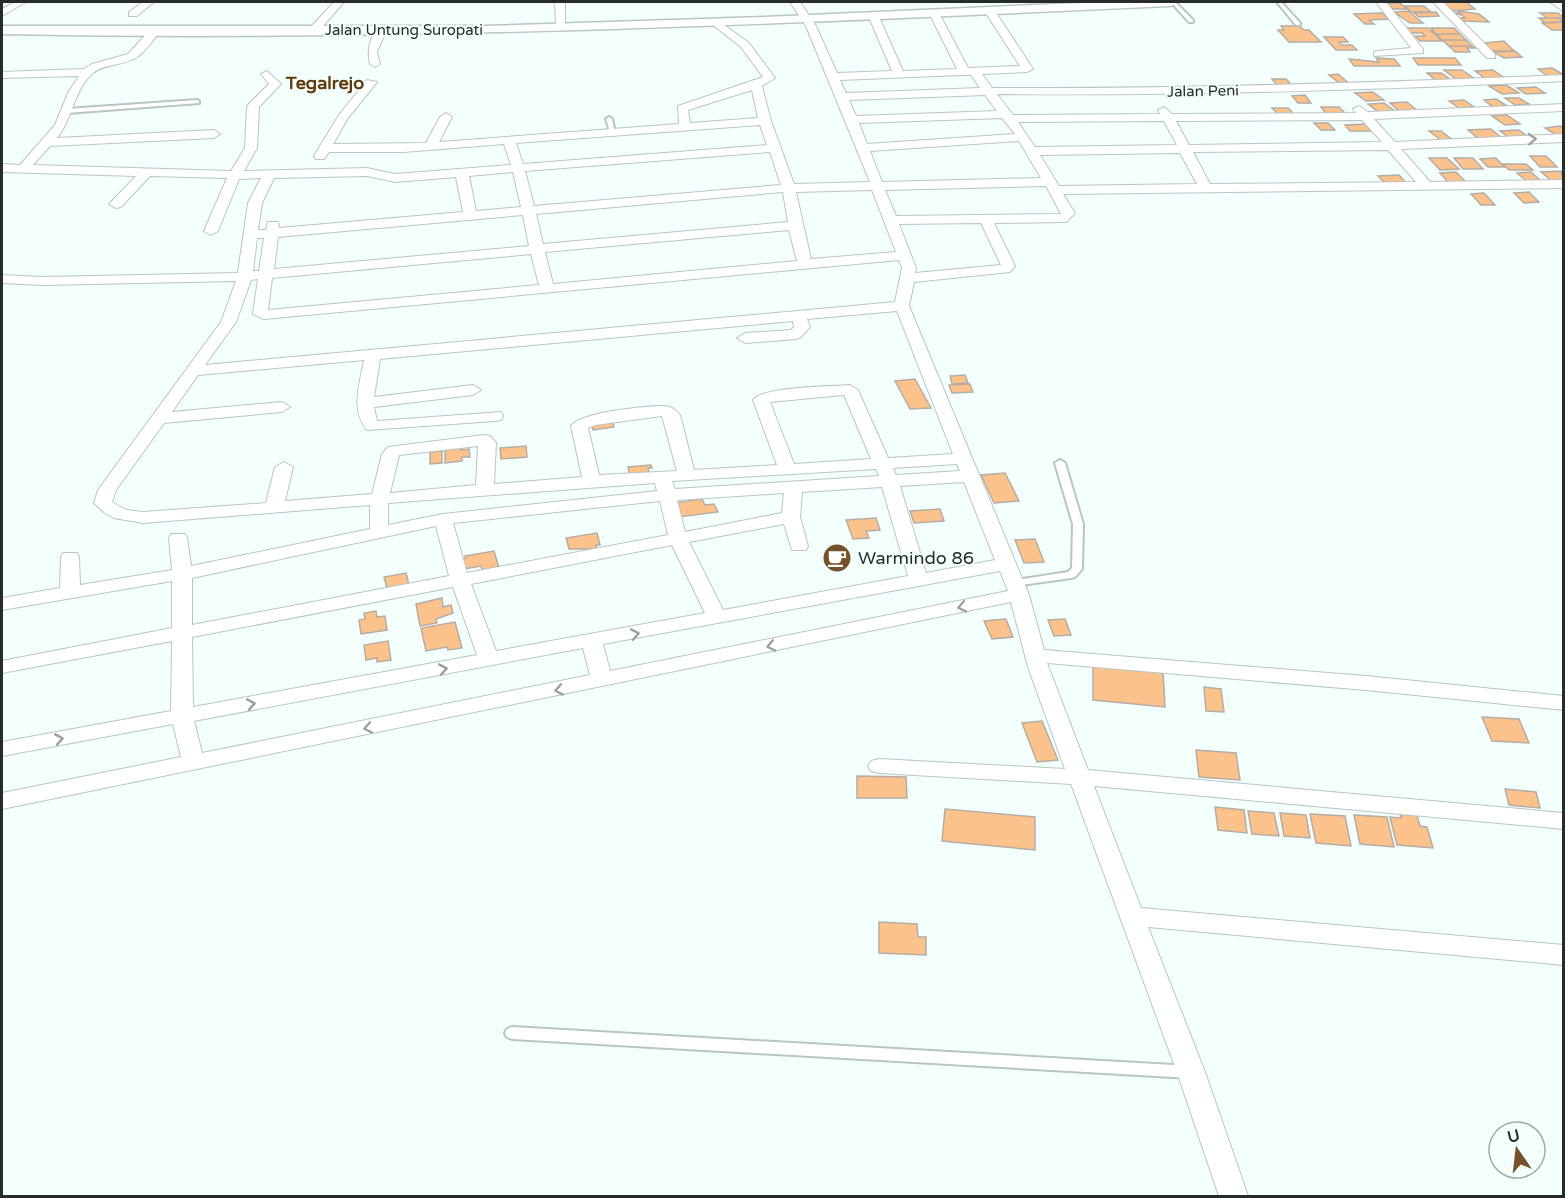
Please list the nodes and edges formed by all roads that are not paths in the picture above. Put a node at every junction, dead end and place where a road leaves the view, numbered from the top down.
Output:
1 (21, 2) edge
2 (149, 2) edge
3 (339, 2) edge
4 (560, 2) edge
5 (795, 2) edge
6 (1172, 2) edge
7 (1280, 2) edge
8 (1381, 2) edge
9 (1438, 2) edge
10 (1555, 2) edge
11 (1038, 4) edge
12 (1563, 9) edge
13 (990, 10) junction
14 (2, 13) edge
15 (934, 13) junction
16 (133, 14) dead end
17 (873, 15) junction
18 (806, 19) junction
19 (1191, 21) dead end
20 (716, 22) junction
21 (1298, 24) dead end
22 (561, 26) junction
23 (2, 30) edge
24 (314, 30) junction
25 (156, 31) junction
26 (381, 31) junction
27 (1378, 54) dead end
28 (1491, 56) dead end
29 (375, 64) dead end
30 (87, 72) junction
31 (970, 73) junction
32 (267, 74) dead end
33 (2, 75) edge
34 (900, 75) junction
35 (831, 77) junction
36 (1563, 78) edge
37 (1535, 80) junction
38 (371, 82) dead end
39 (756, 85) junction
40 (1336, 88) junction
41 (989, 91) junction
42 (1152, 92) junction
43 (842, 97) junction
44 (1563, 99) edge
45 (197, 102) dead end
46 (1563, 107) edge
47 (67, 111) junction
48 (1366, 116) junction
49 (446, 117) dead end
50 (1009, 117) junction
51 (609, 119) dead end
52 (1170, 119) junction
53 (852, 120) junction
54 (765, 121) junction
55 (686, 126) junction
56 (614, 132) junction
57 (214, 134) dead end
58 (1023, 137) junction
59 (1563, 138) edge
60 (509, 140) junction
61 (49, 142) junction
62 (431, 146) junction
63 (325, 148) junction
64 (774, 148) junction
65 (862, 148) junction
66 (1396, 149) junction
67 (1563, 150) edge
68 (1187, 153) junction
69 (1035, 155) junction
70 (106, 157) dead end
71 (2, 168) edge
72 (24, 168) junction
73 (519, 168) junction
74 (93, 170) junction
75 (147, 172) junction
76 (308, 174) junction
77 (462, 174) junction
78 (237, 175) junction
79 (265, 175) junction
80 (875, 182) junction
81 (1051, 182) junction
82 (788, 184) junction
83 (1563, 184) edge
84 (1427, 186) junction
85 (1206, 189) junction
86 (116, 204) dead end
87 (529, 207) junction
88 (469, 213) junction
89 (890, 220) junction
90 (986, 220) junction
91 (795, 225) junction
92 (273, 229) junction
93 (211, 231) dead end
94 (250, 231) junction
95 (535, 249) junction
96 (904, 255) junction
97 (805, 263) junction
98 (267, 275) junction
99 (241, 277) junction
100 (908, 278) junction
101 (2, 279) edge
102 (547, 288) junction
103 (902, 306) junction
104 (799, 316) junction
105 (745, 338) dead end
106 (373, 355) junction
107 (193, 370) junction
108 (473, 390) dead end
109 (365, 403) junction
110 (282, 407) dead end
111 (495, 416) dead end
112 (159, 418) junction
113 (1060, 464) dead end
114 (284, 467) dead end
115 (966, 467) junction
116 (886, 472) junction
117 (687, 475) junction
118 (790, 478) junction
119 (592, 481) junction
120 (665, 485) junction
121 (485, 490) junction
122 (379, 503) junction
123 (274, 508) junction
124 (791, 517) junction
125 (443, 519) junction
126 (379, 532) junction
127 (178, 538) dead end
128 (678, 539) junction
129 (799, 546) dead end
130 (70, 557) dead end
131 (1005, 564) junction
132 (182, 574) junction
133 (460, 580) junction
134 (919, 580) junction
135 (1016, 589) junction
136 (70, 593) junction
137 (2, 604) edge
138 (717, 618) junction
139 (181, 633) junction
140 (592, 642) junction
141 (1035, 656) junction
142 (489, 661) junction
143 (2, 667) edge
144 (602, 681) junction
145 (1563, 703) edge
146 (182, 717) junction
147 (2, 749) edge
148 (193, 762) junction
149 (879, 766) dead end
150 (1080, 777) junction
151 (2, 801) edge
152 (1563, 821) edge
153 (1133, 916) junction
154 (1563, 955) edge
155 (512, 1033) dead end
156 (1191, 1072) junction
157 (1234, 1197) edge

1 - 14 street
2 - 16 street
3 - 24 street
4 - 22 street
5 - 18 street
6 - 11 street, Jalan Untung Suropati
6 - 19 lane
7 - 21 lane
8 - 27 street
9 - 28 street
10 - 12 street
11 - 13 street, Jalan Untung Suropati
13 - 15 street, Jalan Untung Suropati
13 - 31 street
15 - 17 street, Jalan Untung Suropati
15 - 31 street
17 - 18 street, Jalan Untung Suropati
17 - 34 street
18 - 20 street, Jalan Untung Suropati
18 - 35 street
20 - 22 street, Jalan Untung Suropati
20 - 39 street
22 - 26 street, Jalan Untung Suropati
23 - 25 street, Jalan Untung Suropati
24 - 25 street, Jalan Untung Suropati
24 - 26 street, Jalan Untung Suropati
25 - 30 street
26 - 29 street
30 - 33 street
30 - 47 street
31 - 34 street
31 - 41 street
32 - 78 street
34 - 35 street
35 - 43 street
36 - 37 street, Jalan Peni
37 - 40 street, Jalan Peni
37 - 44 street
38 - 63 street
39 - 54 street
39 - 55 street
40 - 42 street, Jalan Peni
40 - 48 street
41 - 42 street, Jalan Peni
41 - 43 street, Jalan Peni
41 - 50 street
42 - 52 street
43 - 53 street
45 - 47 lane
46 - 48 street
47 - 61 street
48 - 52 street
48 - 66 street
49 - 62 street
50 - 52 street
50 - 53 street
50 - 58 street
51 - 56 lane
52 - 68 street
53 - 65 street
54 - 55 street
54 - 64 street
55 - 56 street
56 - 60 street
57 - 61 street
58 - 65 street
58 - 69 street
66 -> 59 street
60 - 62 street
60 - 73 street
61 - 72 street
62 - 63 street
63 - 76 street
64 - 73 street
64 - 82 street
65 - 80 street
66 - 67 street
66 - 68 street
66 - 84 street
68 - 69 street
68 - 85 street
69 - 81 street
70 - 74 street
71 - 72 street
72 - 74 street
73 - 77 street
73 - 87 street
74 - 75 street
75 - 78 street
75 - 86 street
76 - 77 street
76 - 79 street
77 - 88 street
78 - 79 street
78 - 93 street
79 - 94 street
80 - 81 street
80 - 82 street
80 - 89 street
81 - 85 street
81 - 90 street
82 - 87 street
82 - 91 street
83 - 84 street
84 - 85 street
87 - 88 street
87 - 95 street
88 - 92 street
89 - 90 street
89 - 96 street
90 - 100 street
91 - 95 street
91 - 97 street
92 - 94 street
92 - 98 street
94 - 99 street
95 - 98 street
95 - 102 street
96 - 97 street
96 - 100 street
97 - 102 street
98 - 99 street
98 - 102 street
99 - 101 street
99 - 107 street
100 - 103 street
103 - 104 street
103 - 115 street
104 - 105 street
104 - 106 street
106 - 107 street
106 - 109 street
107 - 112 street
108 - 109 street
109 - 111 street
110 - 112 street
112 - 123 street
113 - 135 lane
114 - 123 street
115 - 116 street
115 - 131 street
116 - 118 street
116 - 118 street
116 - 134 street
117 - 118 street
117 - 119 street
117 - 120 street
118 - 120 street
118 - 124 street
119 - 120 street
119 - 121 street
120 - 125 street
120 - 128 street
121 - 122 street
121 - 122 street
122 - 123 street
122 - 126 street
124 - 128 street
124 - 129 street
125 - 126 street
125 - 133 street
126 - 132 street
127 - 132 street
128 - 133 street
128 - 138 street
130 - 136 street
131 - 134 street
131 - 135 street
132 - 136 street
132 - 139 street
133 - 139 street
133 - 142 street
134 - 138 street
135 - 141 street
135 -> 144 street
136 - 137 street
140 -> 138 street
139 - 143 street
139 - 146 street
140 - 142 street
140 - 144 street
141 - 145 street
141 - 150 street
146 -> 142 street
144 -> 148 street
147 -> 146 street
146 - 148 street
148 - 151 street
149 - 150 street
150 - 152 street
150 - 153 street
153 - 154 street
153 - 156 street
155 - 156 lane
156 - 157 street

